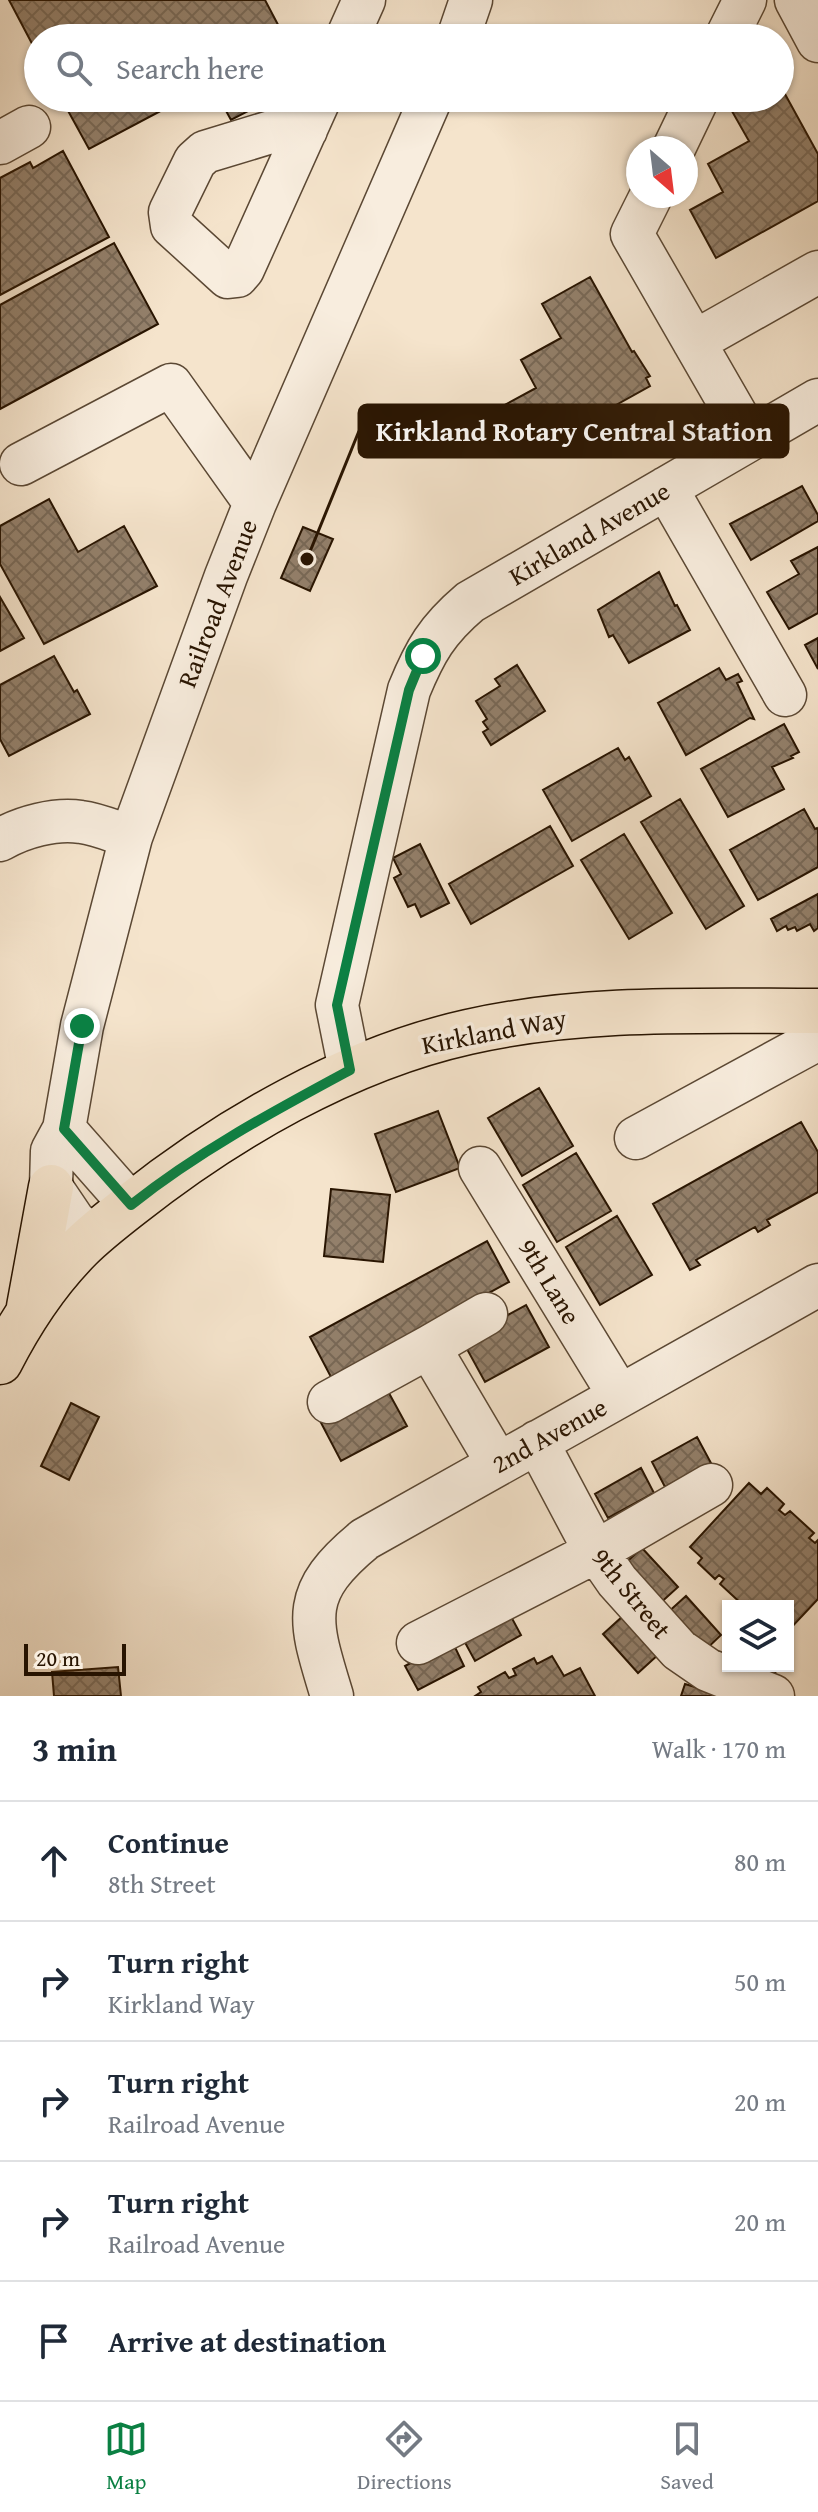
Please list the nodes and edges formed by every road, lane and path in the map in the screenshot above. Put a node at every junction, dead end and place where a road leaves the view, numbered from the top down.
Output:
1 (471, 0) edge
2 (745, 0) edge
3 (796, 0) edge
4 (463, 24) edge
5 (733, 24) edge
6 (818, 41) edge
7 (425, 112) edge
8 (691, 112) edge
9 (680, 136) edge
10 (645, 208) edge
11 (818, 272) edge
12 (694, 342) junction
13 (818, 400) edge
14 (750, 439) junction
15 (21, 464) dead end
16 (666, 488) junction
17 (255, 503) junction
18 (785, 695) dead end
19 (131, 837) junction
20 (0, 840) edge
21 (818, 1011) edge
22 (818, 1039) edge
23 (350, 1070) junction
24 (64, 1129) junction
25 (636, 1138) dead end
26 (480, 1168) dead end
27 (51, 1187) junction
28 (131, 1205) junction
29 (92, 1237) junction
30 (818, 1285) edge
31 (28, 1313) junction
32 (486, 1314) dead end
33 (429, 1347) junction
34 (0, 1362) edge
35 (619, 1395) junction
36 (329, 1402) dead end
37 (537, 1442) junction
38 (498, 1464) junction
39 (711, 1485) dead end
40 (597, 1551) junction
41 (418, 1643) dead end
42 (332, 1696) edge
43 (773, 1696) edge

1 - 4 street
2 - 5 street
3 - 6 street
7 - 17 street, Railroad Avenue
8 - 9 street
10 - 12 street
11 - 12 street
12 - 14 street
13 - 14 street, Kirkland Avenue
14 - 16 street, Kirkland Avenue
15 - 17 street
16 - 18 street
16 - 23 street, Kirkland Avenue
17 - 19 street, Railroad Avenue
19 - 20 street
19 - 24 street, Railroad Avenue
21 - 23 main road, Kirkland Way
22 - 25 street
23 - 28 main road, Kirkland Way
24 - 27 street, Railroad Avenue
24 - 28 street
26 - 35 street, 9th Lane
27 - 29 street
27 - 31 main road
28 - 29 main road, Kirkland Way
29 - 31 main road, Kirkland Way
30 - 35 street, 2nd Avenue
31 - 34 main road, Kirkland Way
32 - 33 street
33 - 36 street
33 - 38 street
35 - 37 street, 2nd Avenue
37 - 38 street, 2nd Avenue
37 - 40 street, 9th Street
38 - 42 street, 2nd Avenue
39 - 40 street
40 - 41 street
40 - 43 street, 9th Street

